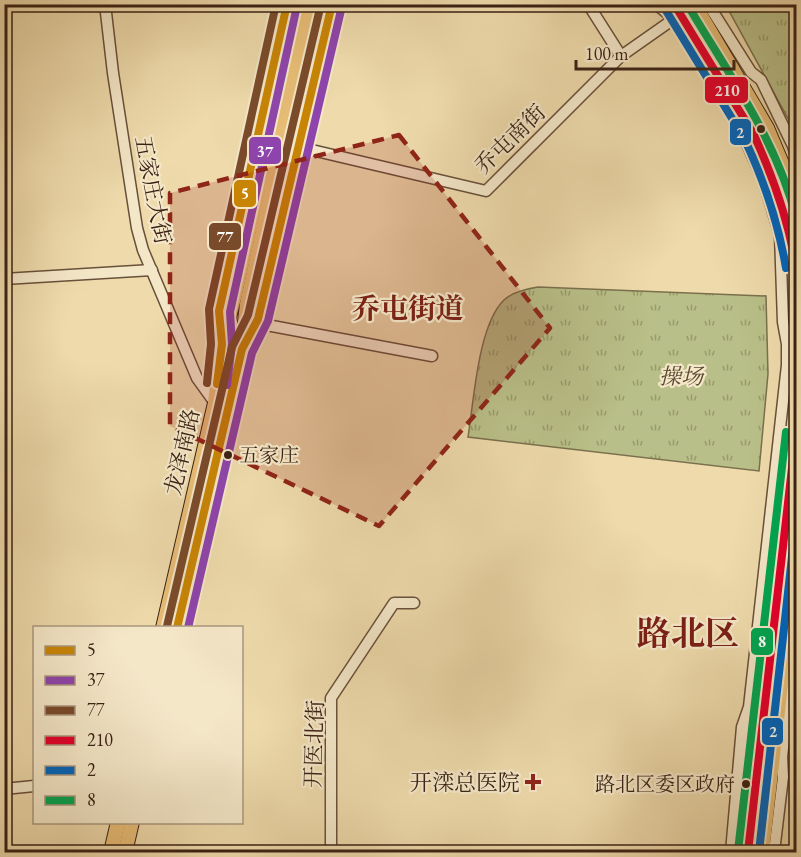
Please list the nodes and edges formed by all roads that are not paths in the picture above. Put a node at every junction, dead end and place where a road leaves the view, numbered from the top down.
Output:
1 (105, 4) edge
2 (287, 4) edge
3 (299, 4) edge
4 (312, 4) edge
5 (332, 4) edge
6 (588, 4) edge
7 (656, 4) edge
8 (693, 4) edge
9 (708, 5) edge
10 (676, 13) edge
11 (621, 56) junction
12 (299, 147) junction
13 (796, 156) edge
14 (796, 207) edge
15 (796, 266) edge
16 (152, 270) junction
17 (4, 279) edge
18 (256, 323) junction
19 (222, 344) junction
20 (242, 349) junction
21 (432, 356) dead end
22 (215, 404) junction
23 (796, 433) edge
24 (796, 552) edge
25 (414, 603) dead end
26 (163, 626) edge
27 (177, 626) edge
28 (796, 631) edge
29 (33, 786) edge
30 (4, 789) edge
31 (118, 824) edge
32 (131, 824) edge
33 (114, 851) edge
34 (332, 852) edge
35 (731, 852) edge
36 (748, 852) edge
37 (762, 852) edge
38 (774, 852) edge

1 - 16 street, 五家庄大街
2 - 19 main road
3 - 19 main road, 龙泽南路
4 - 20 main road, 龙泽南路
5 - 12 main road
6 - 11 street
7 - 10 street
8 - 14 main road
9 - 13 street
10 - 11 street, 乔屯南街
10 - 15 main road
10 - 35 street
11 - 12 street, 乔屯南街
12 - 18 main road
16 - 17 street
16 - 22 street, 五家庄大街
18 - 20 main road
18 - 21 street
19 - 22 main road, 龙泽南路
20 - 27 main road, 龙泽南路
22 - 26 main road, 龙泽南路
23 - 36 main road
24 - 37 main road
25 - 34 street, 开医北街
28 - 38 street
29 - 30 street
31 - 33 main road
32 - 33 main road

